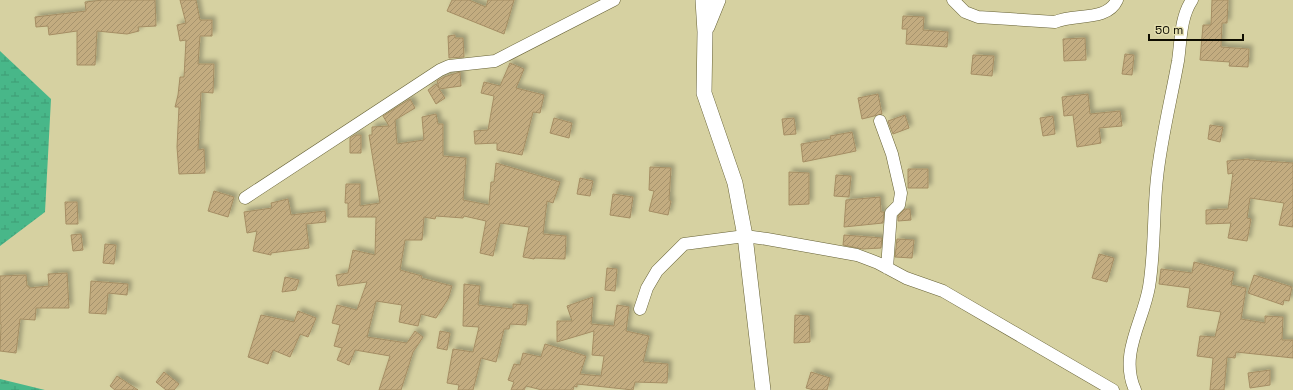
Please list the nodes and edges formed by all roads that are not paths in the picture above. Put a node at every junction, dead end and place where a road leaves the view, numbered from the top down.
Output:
1 (614, 0) edge
2 (703, 0) edge
3 (718, 0) edge
4 (953, 0) edge
5 (1117, 0) edge
6 (1192, 0) edge
7 (705, 32) junction
8 (880, 121) dead end
9 (245, 198) dead end
10 (746, 236) junction
11 (887, 268) junction
12 (640, 309) dead end
13 (761, 388) edge
14 (1113, 390) edge
15 (1135, 390) edge

1 - 9 street
2 - 7 street
3 - 7 street
4 - 5 street
6 - 15 street
7 - 10 street
8 - 11 street
10 - 11 street
10 - 12 street
10 - 13 street
11 - 14 street

